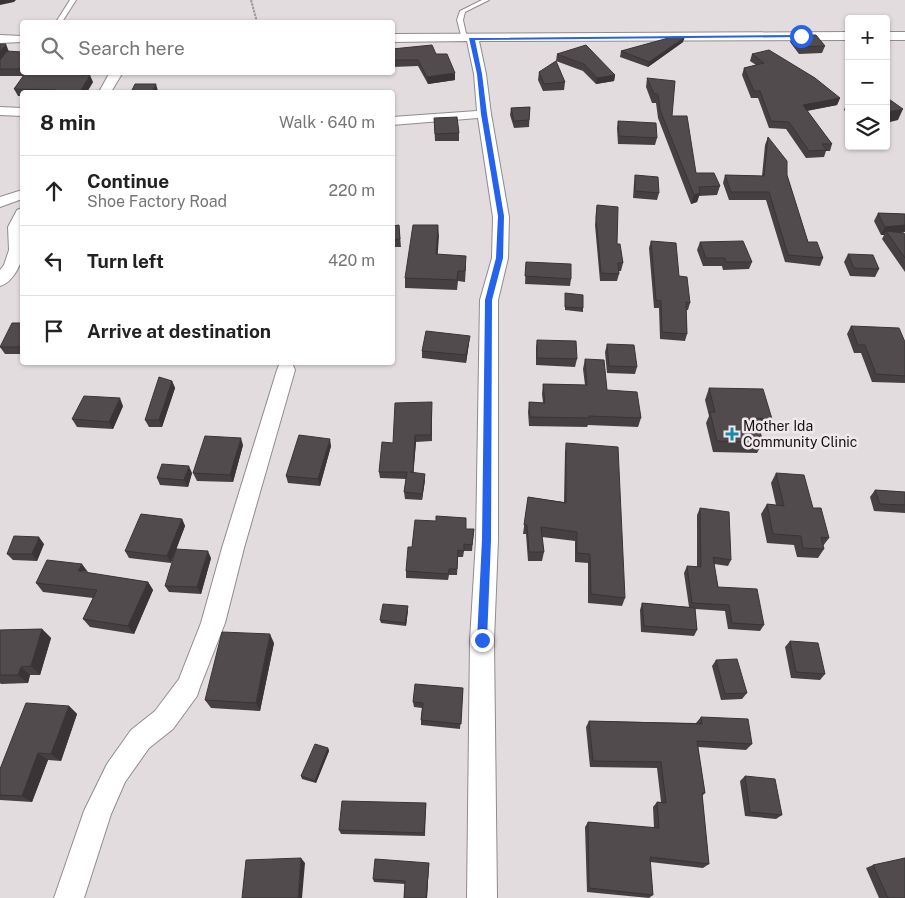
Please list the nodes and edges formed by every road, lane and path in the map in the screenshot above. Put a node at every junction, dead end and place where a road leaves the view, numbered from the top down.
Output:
1 (73, 0) edge
2 (250, 0) edge
3 (486, 0) edge
4 (60, 20) edge
5 (256, 20) edge
6 (845, 36) edge
7 (890, 36) edge
8 (905, 36) edge
9 (20, 38) edge
10 (395, 38) edge
11 (468, 38) junction
12 (0, 39) edge
13 (115, 75) edge
14 (106, 90) edge
15 (0, 111) edge
16 (20, 112) edge
17 (484, 114) junction
18 (395, 120) edge
19 (20, 195) edge
20 (0, 202) edge
21 (20, 218) edge
22 (0, 281) edge
23 (286, 370) dead end
24 (68, 898) edge
25 (482, 898) edge

1 - 4 lane
2 - 5 path
3 - 11 lane
6 - 11 street
7 - 8 street
9 - 12 street
10 - 11 street
11 - 17 street
13 - 14 street
15 - 16 street
17 - 18 street
17 - 25 street
19 - 20 street
21 - 22 street
23 - 24 street

